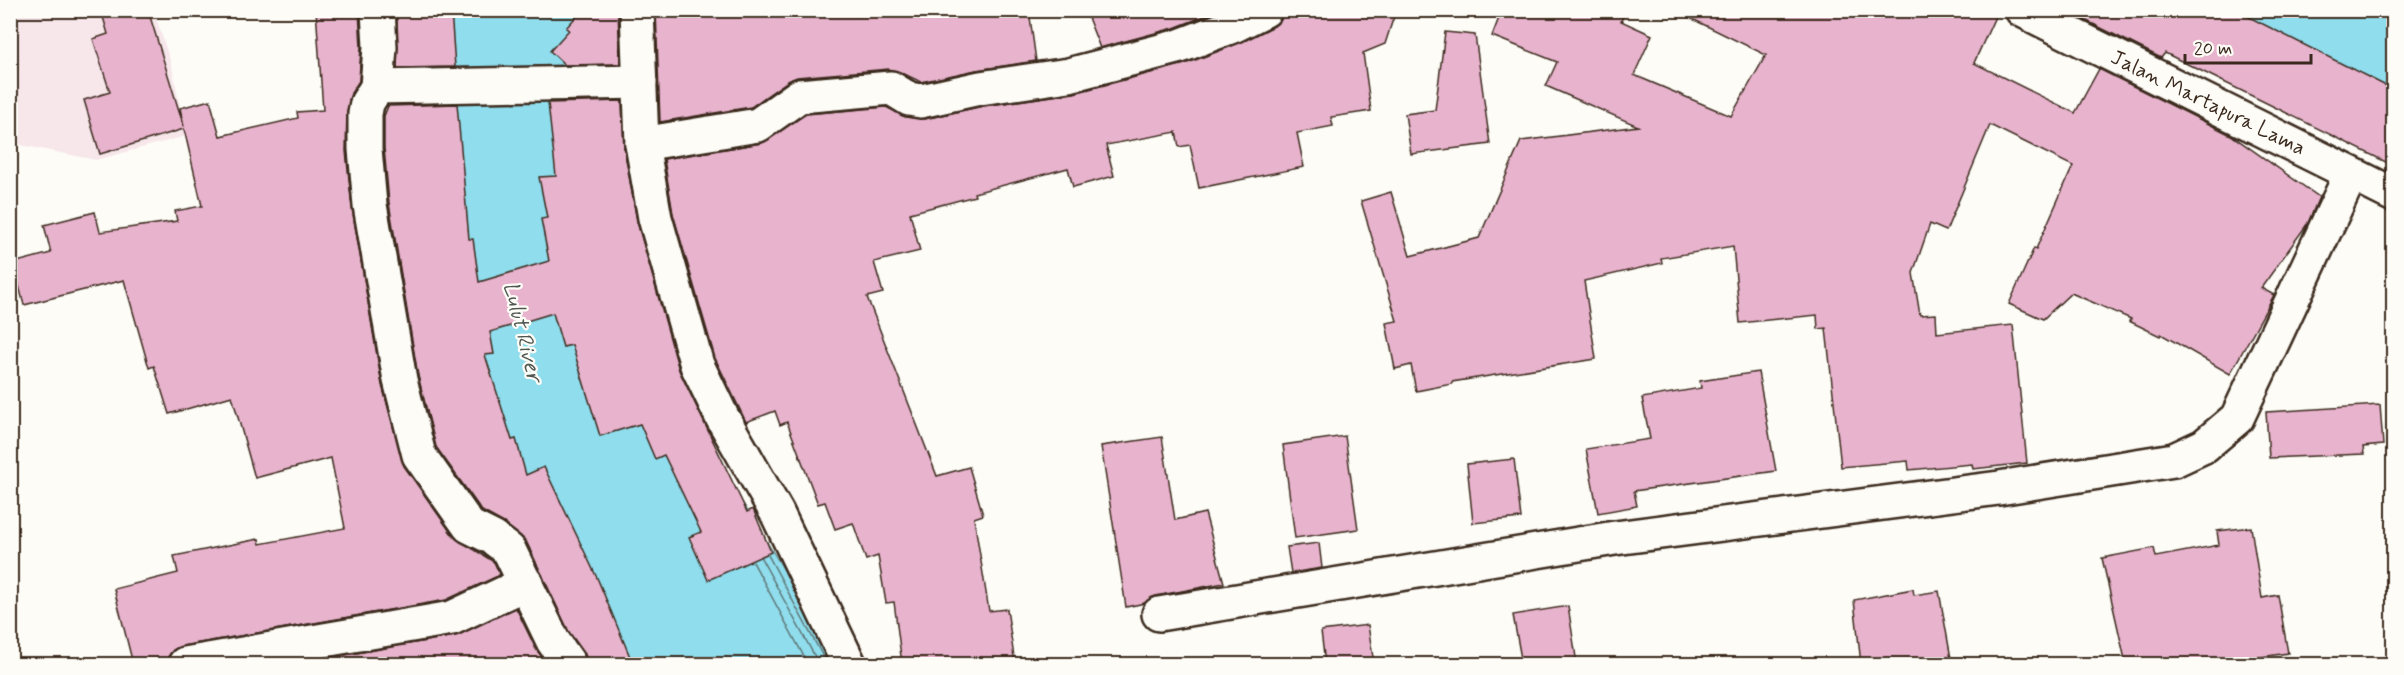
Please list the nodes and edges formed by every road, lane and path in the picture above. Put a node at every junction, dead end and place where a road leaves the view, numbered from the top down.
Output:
1 (378, 10) edge
2 (637, 10) edge
3 (1264, 10) edge
4 (2022, 10) edge
5 (629, 82) junction
6 (386, 87) junction
7 (642, 144) junction
8 (2351, 174) junction
9 (2394, 195) edge
10 (526, 584) junction
11 (1159, 614) dead end
12 (185, 664) edge
13 (569, 664) edge
14 (849, 664) edge

1 - 6 street
2 - 5 street
3 - 7 street
4 - 8 street, Jalan Martapura Lama
5 - 6 street
5 - 7 street
6 - 10 street
7 - 14 street
8 - 9 street, Jalan Martapura Lama
8 - 11 street
10 - 12 street
10 - 13 street

